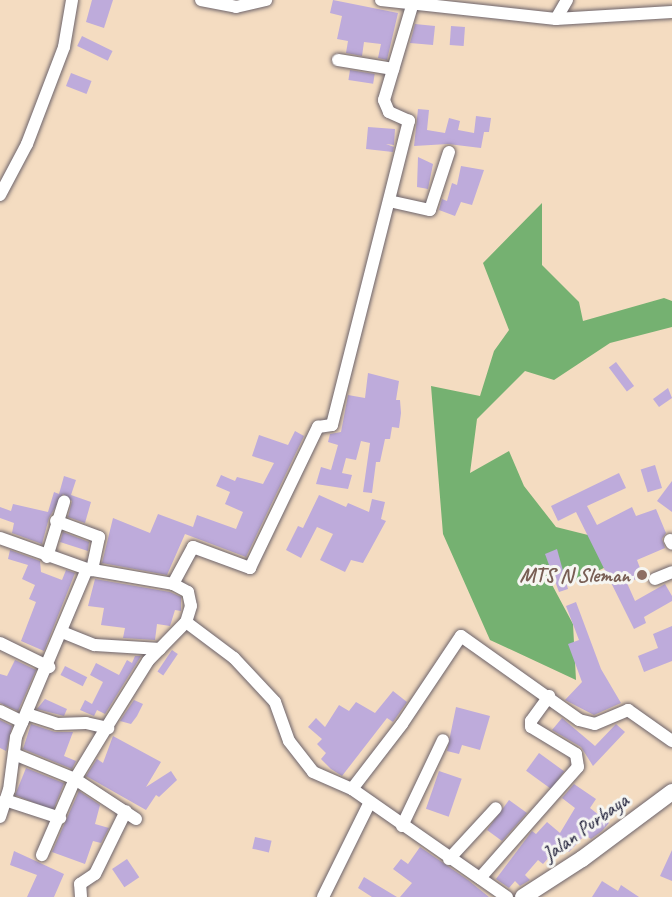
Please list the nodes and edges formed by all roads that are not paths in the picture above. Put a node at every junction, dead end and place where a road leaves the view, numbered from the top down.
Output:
1 (72, 0) edge
2 (201, 0) edge
3 (266, 0) edge
4 (381, 0) edge
5 (567, 0) edge
6 (412, 6) junction
7 (672, 12) edge
8 (556, 19) junction
9 (338, 60) dead end
10 (393, 69) junction
11 (448, 152) dead end
12 (0, 195) edge
13 (389, 201) junction
14 (64, 502) dead end
15 (56, 521) junction
16 (0, 538) edge
17 (47, 557) junction
18 (90, 570) junction
19 (672, 572) edge
20 (655, 579) dead end
21 (173, 584) junction
22 (186, 622) junction
23 (62, 632) junction
24 (0, 643) edge
25 (160, 649) junction
26 (49, 667) junction
27 (549, 696) junction
28 (0, 711) edge
29 (25, 718) junction
30 (108, 728) junction
31 (442, 740) dead end
32 (672, 741) edge
33 (14, 754) junction
34 (75, 779) junction
35 (352, 789) junction
36 (672, 792) edge
37 (5, 800) junction
38 (370, 802) junction
39 (496, 808) dead end
40 (126, 811) junction
41 (0, 817) edge
42 (60, 818) junction
43 (136, 819) dead end
44 (402, 826) junction
45 (42, 855) dead end
46 (449, 859) junction
47 (480, 878) junction
48 (81, 897) edge
49 (323, 897) edge
50 (507, 897) edge
51 (524, 897) edge

1 - 12 street
2 - 3 street
4 - 6 street
5 - 8 street
6 - 8 street
6 - 10 street
7 - 8 street
9 - 10 street
10 - 13 street
11 - 13 street
13 - 21 street
14 - 15 street
15 - 17 street
15 - 18 street
16 - 17 street
17 - 18 street
18 - 21 street
18 - 23 street
19 - 20 street
21 - 22 street
22 - 25 street
22 - 35 street
23 - 25 street
23 - 26 street
24 - 26 street
25 - 30 street
26 - 29 street
27 - 32 street
27 - 35 street
27 - 47 street
28 - 29 street
29 - 30 street
29 - 33 street
30 - 34 street
31 - 44 street
33 - 34 street
33 - 37 street
34 - 40 street
34 - 42 street
35 - 38 street
36 - 51 main road, Jalan Purbaya
37 - 41 street
37 - 42 street
38 - 44 street
38 - 49 street
39 - 46 street
40 - 43 street
40 - 48 street
42 - 45 street
44 - 46 street
46 - 47 street
47 - 50 street

